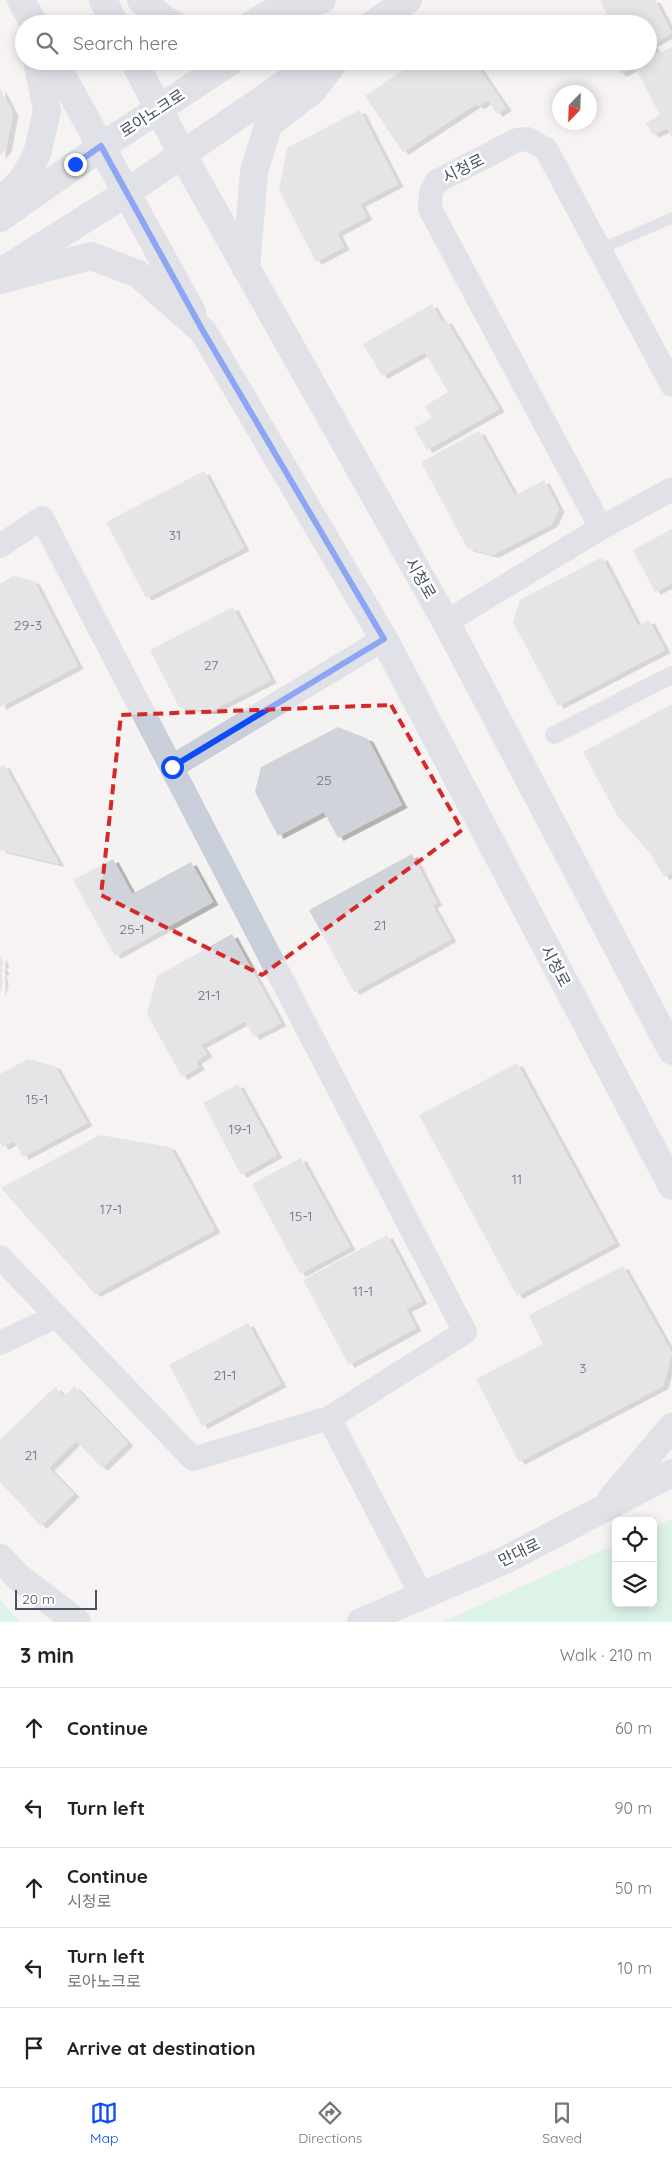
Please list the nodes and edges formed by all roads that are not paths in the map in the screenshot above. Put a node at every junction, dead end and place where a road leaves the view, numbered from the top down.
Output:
1 (103, 0) edge
2 (141, 0) edge
3 (323, 0) edge
4 (408, 0) edge
5 (110, 15) edge
6 (159, 15) edge
7 (267, 15) edge
8 (301, 15) edge
9 (386, 15) edge
10 (39, 70) edge
11 (59, 70) edge
12 (138, 70) edge
13 (217, 70) edge
14 (305, 70) edge
15 (328, 70) edge
16 (158, 109) junction
17 (101, 146) junction
18 (182, 154) junction
19 (126, 194) junction
20 (0, 203) edge
21 (0, 218) edge
22 (672, 218) edge
23 (598, 250) junction
24 (246, 269) junction
25 (0, 272) edge
26 (0, 280) edge
27 (203, 331) junction
28 (672, 385) edge
29 (672, 489) edge
30 (601, 528) junction
31 (0, 546) edge
32 (446, 622) junction
33 (384, 639) junction
34 (672, 674) edge
35 (554, 735) dead end
36 (172, 767) junction
37 (672, 1051) edge
38 (667, 1177) edge
39 (672, 1200) edge
40 (0, 1257) edge
41 (57, 1316) junction
42 (0, 1342) edge
43 (329, 1418) junction
44 (672, 1427) edge
45 (672, 1473) edge
46 (602, 1510) junction
47 (0, 1558) edge
48 (422, 1596) junction
49 (77, 1622) edge
50 (361, 1622) edge

1 - 5 street
2 - 6 street
3 - 7 street
3 - 8 street
4 - 9 street
10 - 20 street
11 - 17 street
12 - 16 street, 시청로
13 - 16 street, 로아노크로
14 - 18 street
15 - 24 street
16 - 17 street, 로아노크로
16 - 18 street, 시청로
17 - 19 street
17 - 21 street, 로아노크로
18 - 19 street
18 - 24 street, 시청로
19 - 25 street
19 - 27 street
22 - 23 lane
23 - 28 street, 시청로
23 - 30 street, 시청로
24 - 32 street, 시청로
26 - 27 street
27 - 33 street, 시청로
29 - 30 street
30 - 32 street
31 - 36 street
32 - 37 street, 시청로
33 - 36 street
33 - 38 street, 시청로
34 - 35 street
36 - 43 street
38 - 39 street, 시청로
40 - 41 street
41 - 42 street
41 - 43 street
43 - 48 street
44 - 46 street
45 - 46 street, 만대로
46 - 48 street, 만대로
47 - 49 street
48 - 50 street, 만대로

